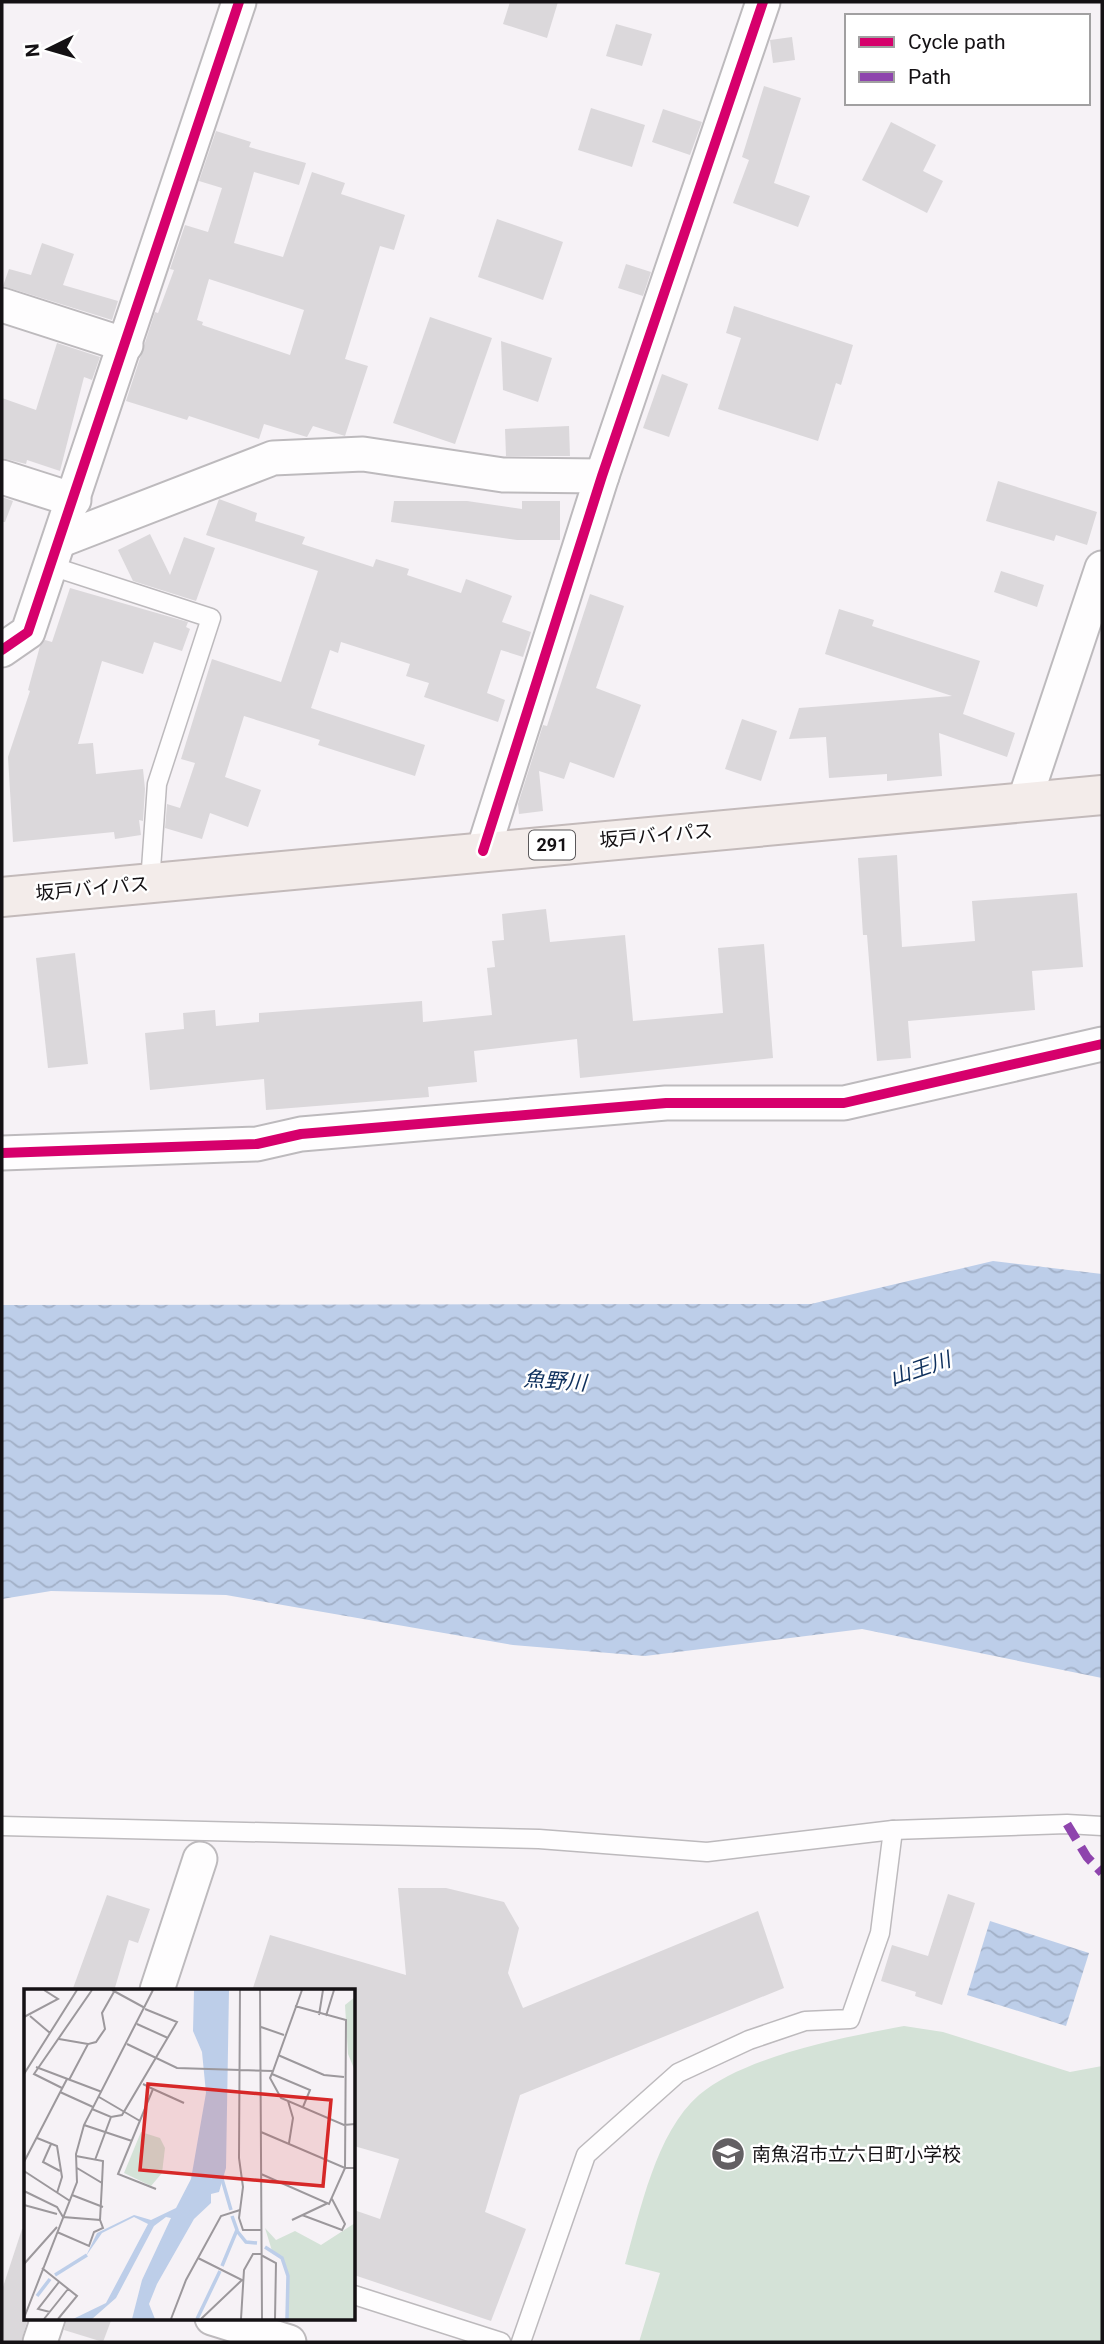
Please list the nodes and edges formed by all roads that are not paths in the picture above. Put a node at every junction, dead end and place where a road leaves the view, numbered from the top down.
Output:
1 (239, 2) edge
2 (763, 2) edge
3 (2, 305) edge
4 (126, 345) junction
5 (2, 477) edge
6 (602, 477) junction
7 (74, 500) junction
8 (56, 553) junction
9 (1102, 568) edge
10 (2, 650) edge
11 (1102, 795) edge
12 (1024, 802) junction
13 (483, 851) junction
14 (150, 883) junction
15 (2, 897) edge
16 (1102, 1044) edge
17 (2, 1153) edge
18 (2, 1826) edge
19 (1102, 1826) edge
20 (892, 1830) junction
21 (200, 1859) dead end
22 (157, 1989) edge
23 (355, 2295) edge
24 (47, 2320) edge
25 (218, 2320) edge
26 (40, 2342) edge
27 (289, 2342) edge
28 (501, 2342) edge
29 (521, 2342) edge

1 - 4 street
2 - 6 street
3 - 4 street
4 - 7 street
5 - 7 street
6 - 8 street
6 - 13 street
7 - 8 street
8 - 10 street
8 - 14 lane
9 - 12 street
11 - 12 highway, 坂戸バイパス / 291
12 - 13 highway, 坂戸バイパス / 291
13 - 14 highway, 坂戸バイパス / 291
14 - 15 highway, 坂戸バイパス / 291
16 - 17 street
18 - 20 lane
19 - 20 lane
20 - 29 lane
21 - 22 street
23 - 28 lane
24 - 26 street
25 - 27 street

